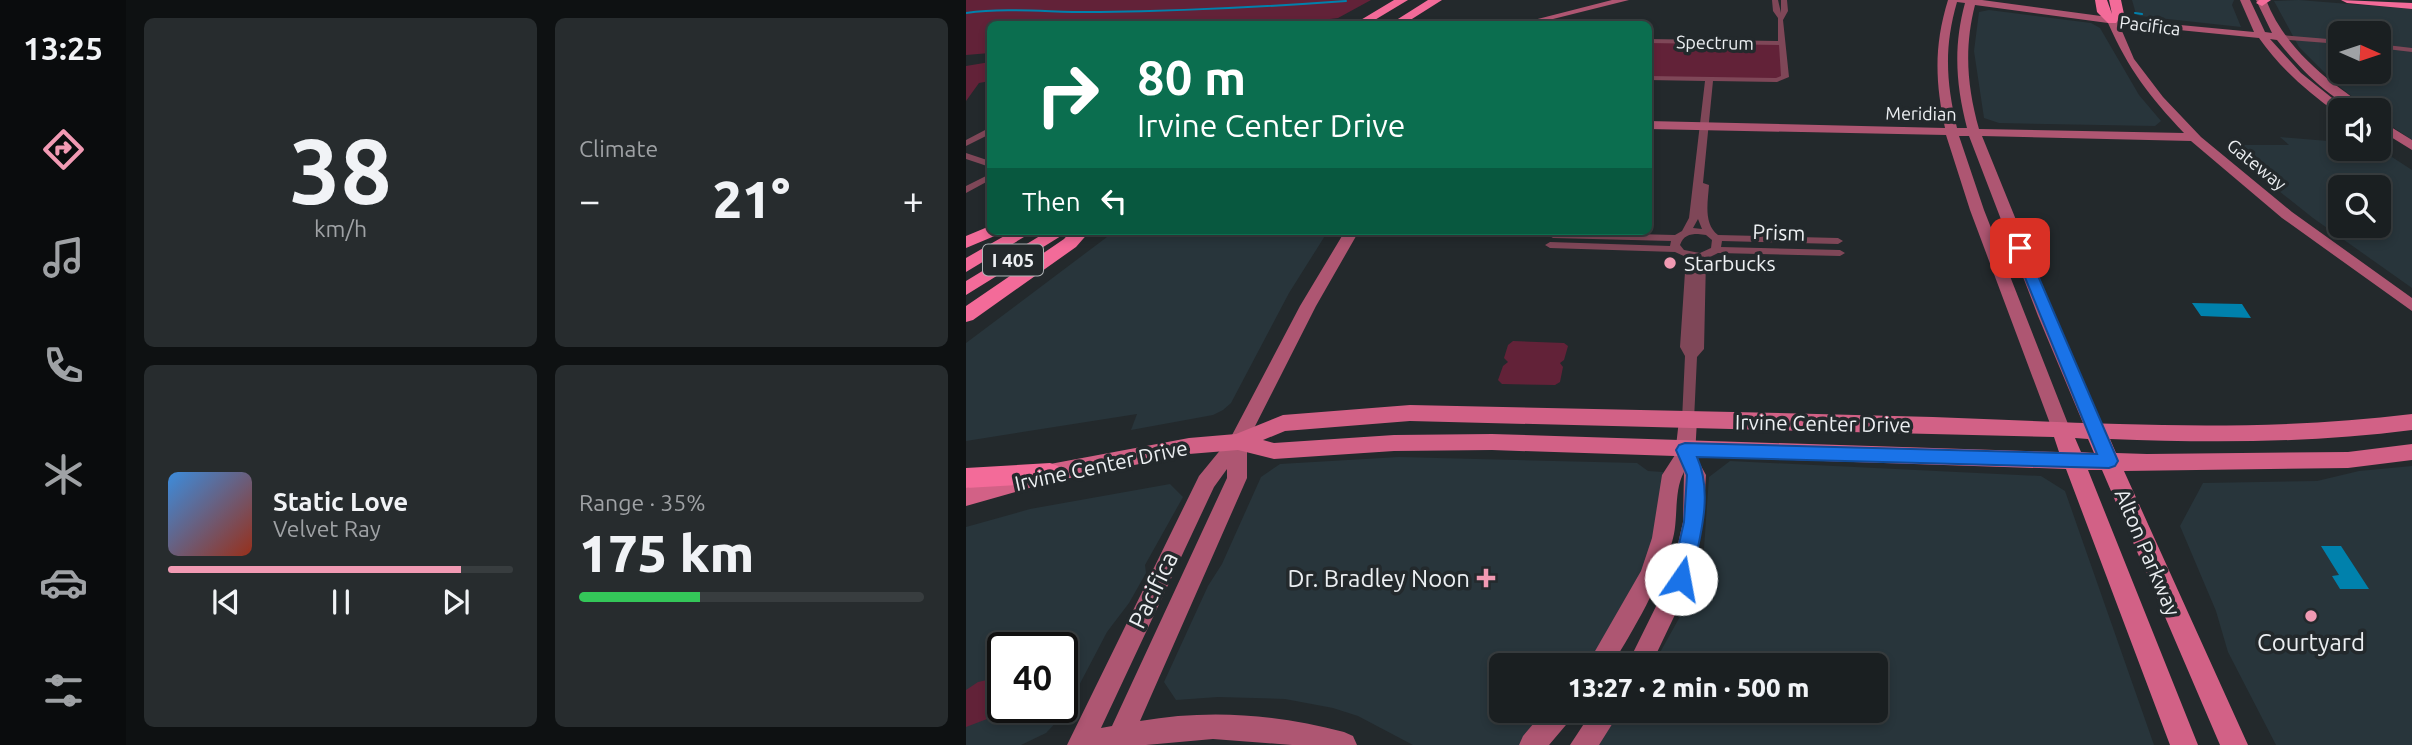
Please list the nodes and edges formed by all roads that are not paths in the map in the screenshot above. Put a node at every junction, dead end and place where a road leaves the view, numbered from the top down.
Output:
1 (1414, 0) edge
2 (1436, 0) edge
3 (1624, 0) edge
4 (1774, 0) edge
5 (1784, 0) edge
6 (1953, 0) edge
7 (2101, 0) edge
8 (2115, 0) edge
9 (2245, 0) edge
10 (2347, 0) edge
11 (1967, 1) edge
12 (2263, 1) edge
13 (1396, 3) edge
14 (2412, 6) edge
15 (1780, 18) junction
16 (2112, 20) junction
17 (1365, 21) edge
18 (1378, 21) edge
19 (1401, 21) edge
20 (1536, 21) edge
21 (2263, 35) junction
22 (2281, 37) junction
23 (1652, 41) edge
24 (2328, 41) edge
25 (1782, 43) junction
26 (2391, 48) edge
27 (2412, 50) edge
28 (1652, 78) edge
29 (1704, 79) junction
30 (2346, 98) edge
31 (2328, 99) edge
32 (1652, 125) edge
33 (1703, 126) junction
34 (1952, 131) junction
35 (1974, 131) junction
36 (987, 132) edge
37 (2391, 132) edge
38 (2193, 137) junction
39 (966, 143) edge
40 (2391, 145) edge
41 (2412, 146) edge
42 (968, 158) edge
43 (1700, 158) junction
44 (2412, 159) edge
45 (987, 163) edge
46 (987, 179) edge
47 (966, 190) edge
48 (987, 233) edge
49 (1001, 235) edge
50 (1018, 235) edge
51 (1054, 235) edge
52 (1078, 235) edge
53 (1350, 235) edge
54 (1712, 235) junction
55 (1552, 240) dead end
56 (1680, 240) junction
57 (1839, 241) dead end
58 (966, 243) edge
59 (1716, 250) junction
60 (1840, 253) dead end
61 (966, 256) edge
62 (1696, 257) junction
63 (966, 266) edge
64 (966, 289) edge
65 (2412, 306) edge
66 (966, 315) edge
67 (1688, 420) junction
68 (2412, 422) edge
69 (2061, 429) junction
70 (2095, 430) junction
71 (1238, 442) junction
72 (1685, 450) junction
73 (2412, 452) edge
74 (2072, 459) junction
75 (2109, 461) junction
76 (1050, 473) junction
77 (966, 478) edge
78 (966, 497) edge
79 (1652, 572) junction
80 (1681, 579) junction
81 (1606, 653) edge
82 (1645, 653) edge
83 (1551, 723) edge
84 (1599, 723) edge
85 (1118, 741) edge
86 (1081, 745) edge
87 (1343, 745) edge
88 (1532, 745) edge
89 (1583, 745) edge
90 (2184, 745) edge
91 (2234, 745) edge

1 - 18 highway
2 - 19 highway
3 - 20 street
4 - 15 street, Spectrum
5 - 15 street, Spectrum
6 - 34 street, Alton Parkway
7 - 16 highway
8 - 16 highway
9 - 21 street
10 - 14 highway
11 - 16 street, Pacifica
11 - 35 street, Alton Parkway
12 - 22 street
13 - 17 highway
15 - 25 street, Spectrum
16 - 21 street, Pacifica
16 - 38 street, Gateway
21 - 22 street, Pacifica
21 - 31 street
22 - 24 street, Pacifica
22 - 30 street
23 - 25 street, Spectrum
25 - 29 street, Spectrum
26 - 27 street
28 - 29 street, Spectrum
29 - 33 street, Spectrum
32 - 33 street, Meridian
33 - 34 street, Meridian
33 - 43 street, Spectrum
34 - 35 street, Meridian
34 - 69 street, Alton Parkway
35 - 38 street, Meridian
35 - 70 street, Alton Parkway
36 - 39 street
37 - 41 street
38 - 65 street, Gateway
40 - 44 street
42 - 45 street
43 - 54 street, Spectrum
43 - 56 street, Spectrum
46 - 47 street
48 - 58 highway
49 - 61 highway, I 405
50 - 63 highway
51 - 64 highway, I 405
52 - 66 highway
53 - 71 street, Pacifica
54 - 56 street, Prism
54 - 57 street, Prism
54 - 59 street, Spectrum
55 - 56 street
56 - 62 street
59 - 60 street, Prism
59 - 62 street
62 - 67 street
67 - 69 main road, Irvine Center Drive
67 - 71 main road, Irvine Center Drive
67 - 72 street
68 - 70 main road, Irvine Center Drive
69 - 70 main road, Irvine Center Drive
69 - 74 main road, Alton Parkway
70 - 75 main road, Alton Parkway
71 - 72 main road, Irvine Center Drive
71 - 76 main road, Irvine Center Drive
71 - 85 street, Pacifica
71 - 86 street, Pacifica
72 - 74 main road, Irvine Center Drive
72 - 79 street
72 - 80 street
73 - 75 main road, Irvine Center Drive
74 - 75 main road, Irvine Center Drive
74 - 90 main road, Alton Parkway
75 - 91 main road, Alton Parkway
76 - 77 highway
76 - 78 main road, Irvine Center Drive
79 - 80 street
79 - 81 street
80 - 82 street
83 - 88 street
84 - 89 street
85 - 86 street
85 - 87 street

